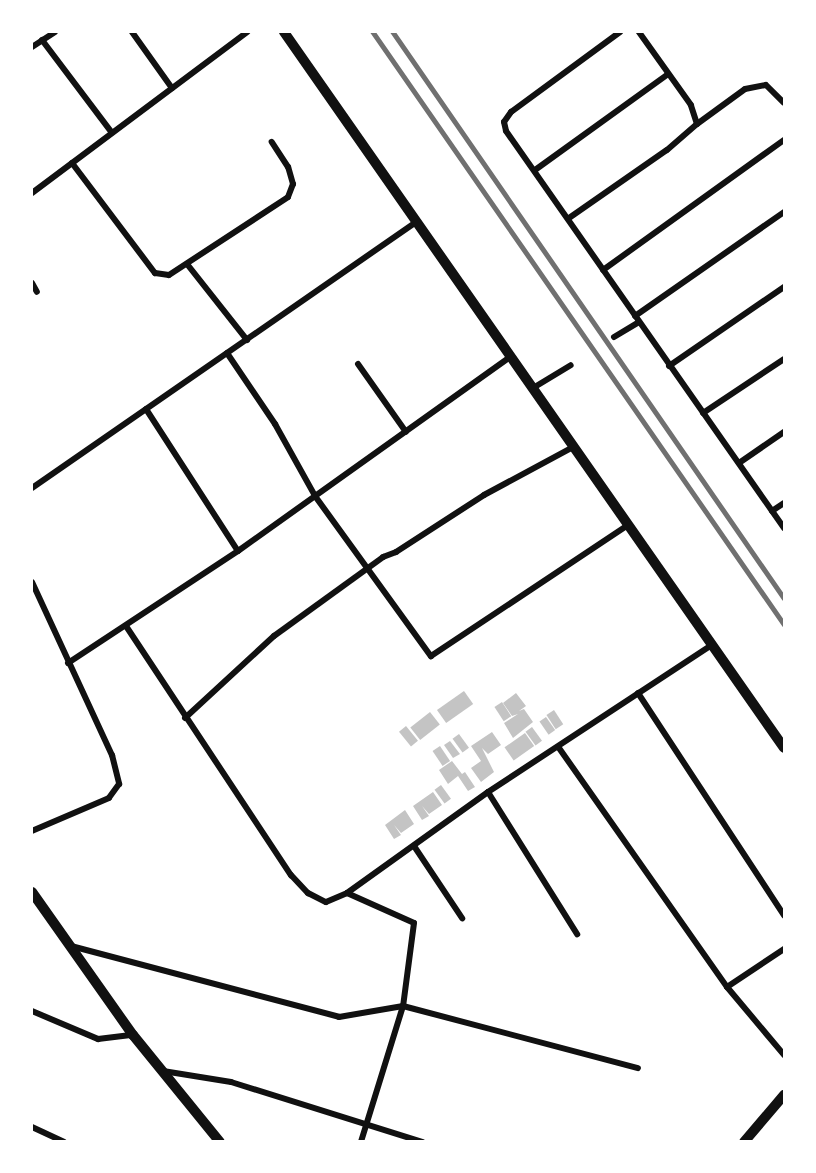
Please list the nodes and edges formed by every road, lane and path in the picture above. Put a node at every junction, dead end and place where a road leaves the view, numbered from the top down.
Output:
1 (55, 32) edge
2 (135, 32) edge
3 (247, 32) edge
4 (284, 32) edge
5 (621, 32) edge
6 (639, 32) edge
7 (42, 40) junction
8 (32, 47) edge
9 (669, 74) junction
10 (172, 87) junction
11 (784, 103) edge
12 (697, 124) junction
13 (112, 133) junction
14 (784, 140) edge
15 (272, 142) dead end
16 (72, 163) junction
17 (535, 170) junction
18 (32, 193) edge
19 (784, 212) edge
20 (569, 218) junction
21 (417, 221) junction
22 (187, 264) junction
23 (603, 270) junction
24 (32, 283) edge
25 (784, 286) edge
26 (38, 292) dead end
27 (637, 319) junction
28 (614, 337) dead end
29 (247, 340) junction
30 (227, 353) junction
31 (511, 356) junction
32 (784, 359) edge
33 (358, 364) dead end
34 (571, 365) dead end
35 (669, 366) junction
36 (533, 388) junction
37 (147, 409) junction
38 (703, 413) junction
39 (406, 432) junction
40 (784, 432) edge
41 (573, 447) junction
42 (739, 464) junction
43 (32, 488) edge
44 (315, 496) junction
45 (784, 503) edge
46 (772, 511) junction
47 (628, 525) junction
48 (784, 528) edge
49 (238, 551) junction
50 (368, 570) junction
51 (32, 582) edge
52 (126, 626) junction
53 (714, 644) junction
54 (68, 663) junction
55 (639, 693) junction
56 (185, 718) junction
57 (559, 748) junction
58 (784, 748) edge
59 (488, 792) junction
60 (32, 831) edge
61 (414, 846) junction
62 (32, 892) edge
63 (347, 893) junction
64 (784, 915) edge
65 (462, 918) dead end
66 (577, 934) dead end
67 (70, 946) junction
68 (784, 949) edge
69 (727, 987) junction
70 (403, 1006) junction
71 (32, 1011) edge
72 (133, 1035) junction
73 (784, 1055) edge
74 (639, 1068) dead end
75 (162, 1071) junction
76 (784, 1095) edge
77 (368, 1125) junction
78 (32, 1127) edge
79 (64, 1142) edge
80 (220, 1142) edge
81 (361, 1142) edge
82 (423, 1142) edge
83 (744, 1142) edge

1 - 7 street
2 - 10 street
3 - 10 street
4 - 21 street
5 - 17 street
6 - 9 street
7 - 8 street
7 - 13 street
9 - 12 street
9 - 17 street
10 - 13 street
11 - 12 street
12 - 20 street
13 - 16 street
14 - 23 street
15 - 22 street
16 - 18 street
16 - 22 street
17 - 20 street
19 - 27 street
20 - 23 street
21 - 29 street
21 - 31 street
22 - 29 street
23 - 27 street
24 - 26 street
25 - 35 street
27 - 28 street
27 - 35 street
29 - 30 street
30 - 37 street
30 - 44 street
31 - 36 street
31 - 39 street
32 - 38 street
33 - 39 street
34 - 36 street
35 - 38 street
36 - 41 street
37 - 43 street
37 - 49 street
38 - 42 street
39 - 44 street
40 - 42 street
41 - 47 street
41 - 50 street
42 - 46 street
44 - 49 street
44 - 50 street
45 - 46 street
46 - 48 street
47 - 50 street
47 - 53 street
49 - 52 street
50 - 56 street
51 - 54 street
52 - 54 street
52 - 56 street
53 - 55 street
53 - 58 street
54 - 60 street
55 - 57 street
55 - 64 street
56 - 63 street
57 - 59 street
57 - 69 street
59 - 61 street
59 - 66 street
61 - 63 street
61 - 65 street
62 - 67 street
63 - 70 street
67 - 70 street
67 - 72 street
68 - 69 street
69 - 73 street
70 - 74 street
70 - 77 street
71 - 72 street
72 - 75 street
75 - 77 street
75 - 80 street
76 - 83 street
77 - 81 street
77 - 82 street
78 - 79 street

